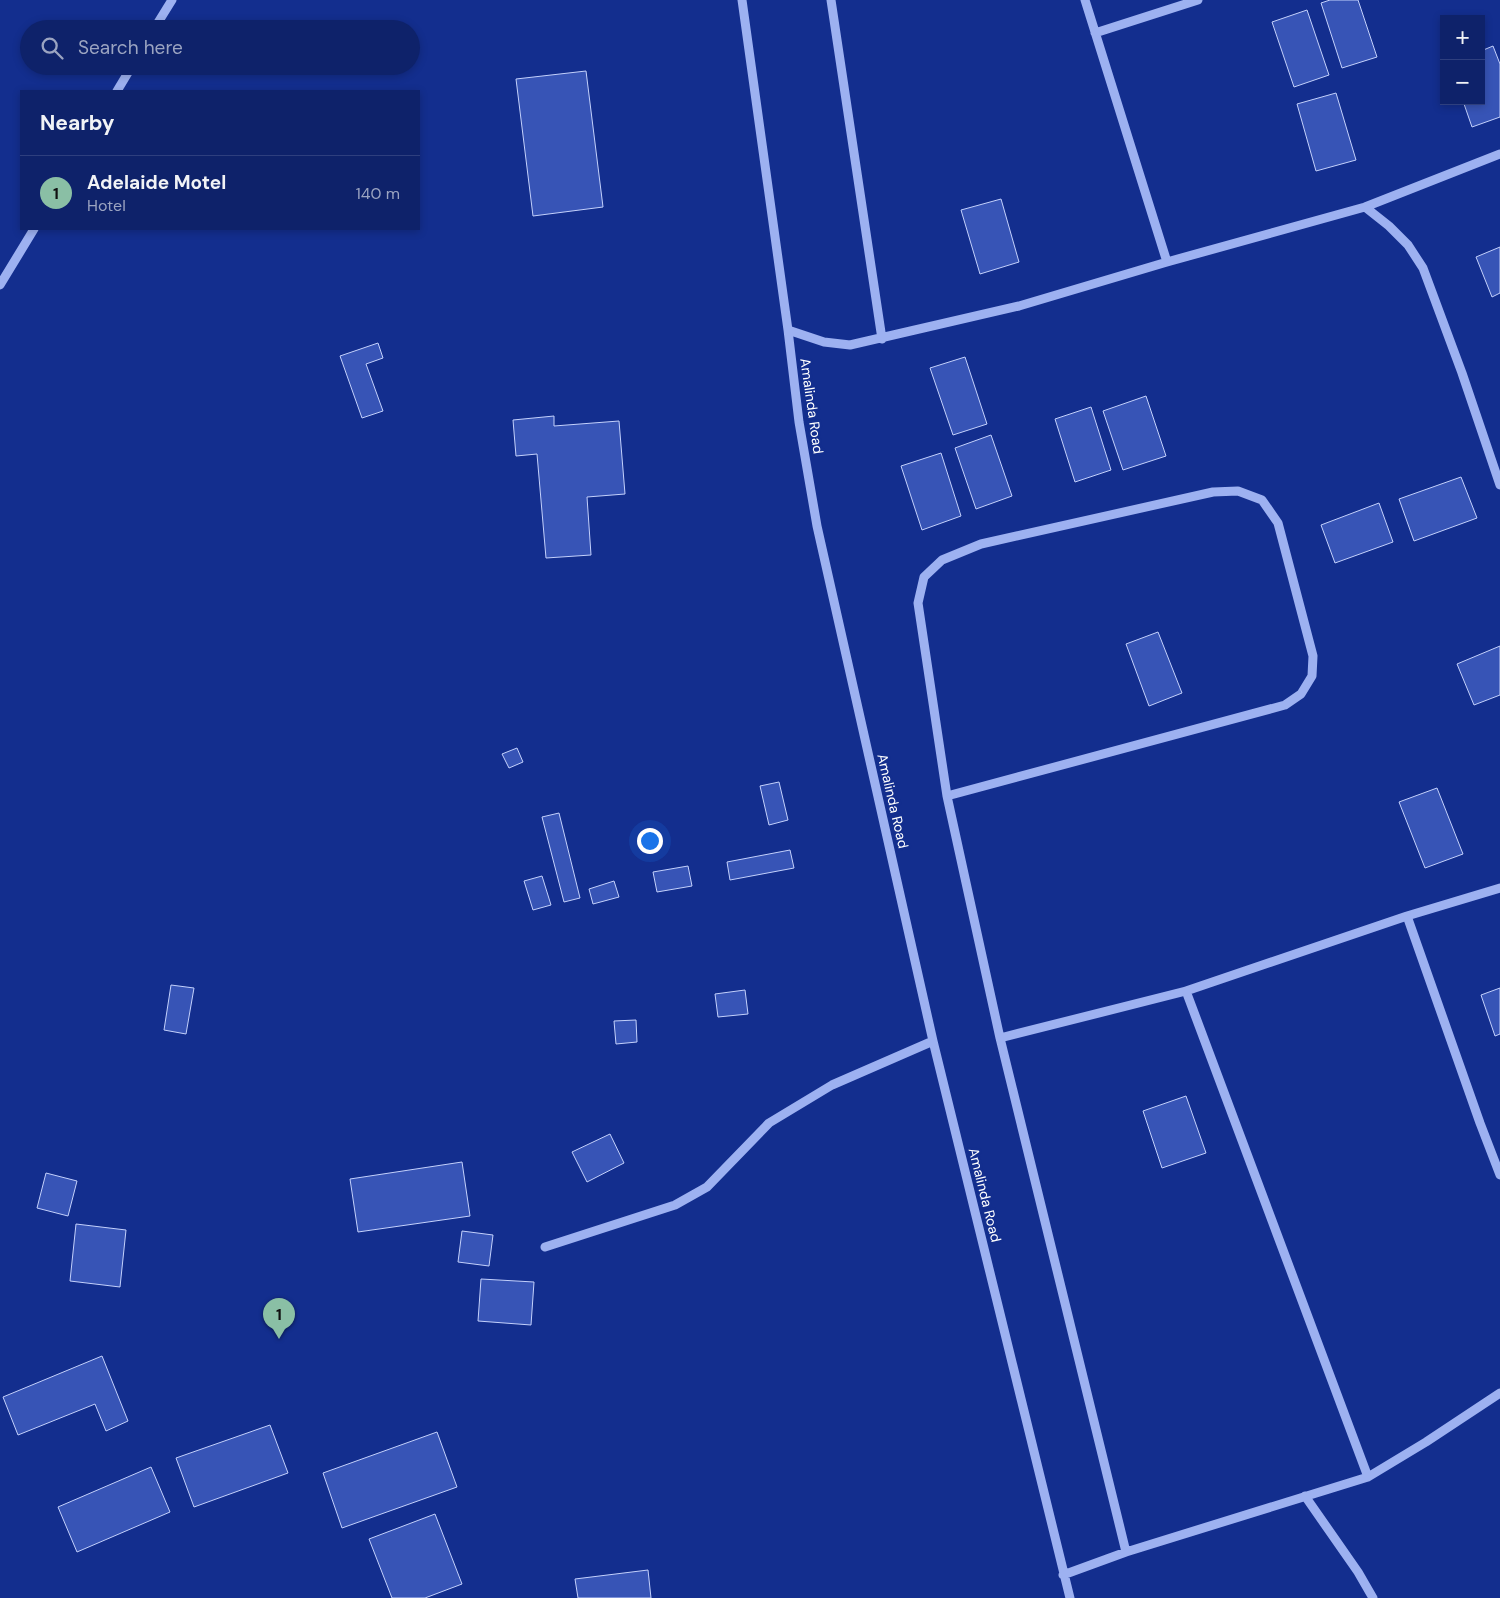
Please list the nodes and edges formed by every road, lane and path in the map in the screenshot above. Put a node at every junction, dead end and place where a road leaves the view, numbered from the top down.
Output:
1 (172, 0) edge
2 (742, 0) edge
3 (831, 0) edge
4 (1085, 0) edge
5 (1198, 0) edge
6 (160, 20) edge
7 (1095, 33) junction
8 (126, 75) edge
9 (117, 90) edge
10 (1500, 154) edge
11 (1365, 207) junction
12 (33, 230) edge
13 (1167, 262) junction
14 (0, 285) edge
15 (788, 330) junction
16 (882, 339) junction
17 (1500, 484) edge
18 (947, 796) junction
19 (1500, 888) edge
20 (1407, 916) junction
21 (1186, 991) junction
22 (1000, 1038) junction
23 (933, 1041) junction
24 (1500, 1175) edge
25 (546, 1247) dead end
26 (1500, 1393) edge
27 (1368, 1477) junction
28 (1305, 1496) junction
29 (1126, 1552) junction
30 (1063, 1575) junction
31 (1070, 1598) edge
32 (1373, 1598) edge

1 - 6 street
2 - 15 street, Amalinda Road
3 - 16 street
4 - 7 street
5 - 7 street
7 - 13 street
8 - 9 street
10 - 11 street
11 - 13 street
11 - 17 street
12 - 14 street
13 - 16 street
15 - 16 street
15 - 23 street, Amalinda Road
18 - 18 street
18 - 22 street
19 - 20 street
20 - 21 street
20 - 24 street
21 - 22 street
21 - 27 street
22 - 29 street
23 - 25 street
23 - 30 street, Amalinda Road
26 - 27 street
27 - 28 street
28 - 29 street
28 - 32 street
29 - 30 street
30 - 31 street, Amalinda Road

